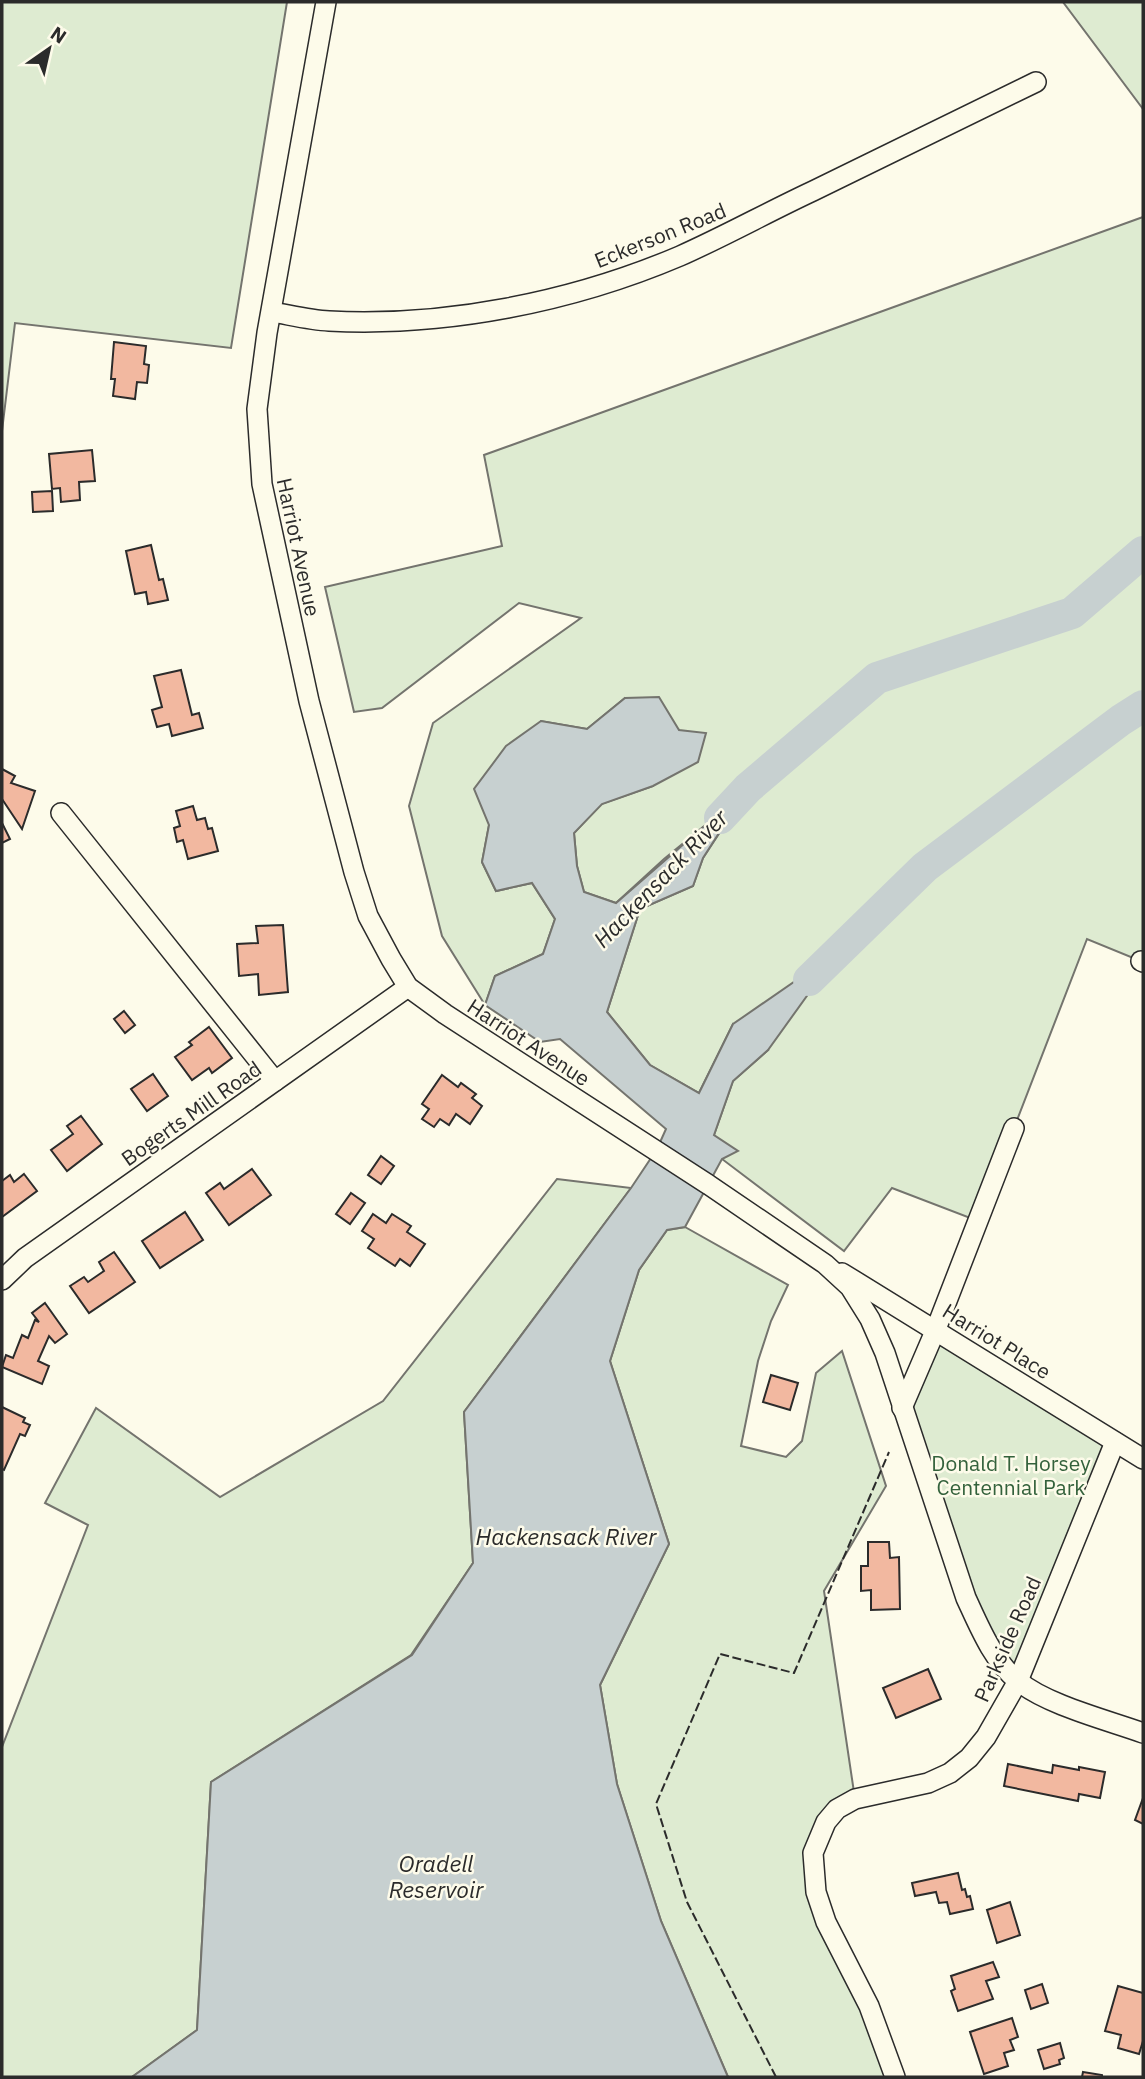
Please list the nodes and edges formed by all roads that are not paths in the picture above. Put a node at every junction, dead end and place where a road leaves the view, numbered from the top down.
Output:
1 (326, 2) edge
2 (1036, 82) dead end
3 (272, 312) junction
4 (61, 813) dead end
5 (408, 987) junction
6 (275, 1081) junction
7 (1014, 1128) dead end
8 (825, 1264) junction
9 (2, 1280) edge
10 (936, 1329) junction
11 (902, 1408) junction
12 (1115, 1442) junction
13 (1143, 1459) edge
14 (1018, 1681) junction
15 (1143, 1733) edge
16 (895, 2077) edge

1 - 3 street, Harriot Avenue
2 - 3 street, Eckerson Road
3 - 5 street, Harriot Avenue
4 - 6 street
5 - 6 street, Bogerts Mill Road
5 - 8 street, Harriot Avenue
6 - 9 street, Bogerts Mill Road
7 - 10 street
8 - 10 street, Harriot Place
8 - 11 street, Harriot Avenue
10 - 11 street
10 - 12 street, Harriot Place
11 - 14 street, Harriot Avenue
12 - 13 street, Harriot Place
12 - 14 street, Parkside Road
14 - 15 street, Harriot Avenue
14 - 16 street, Parkside Road

